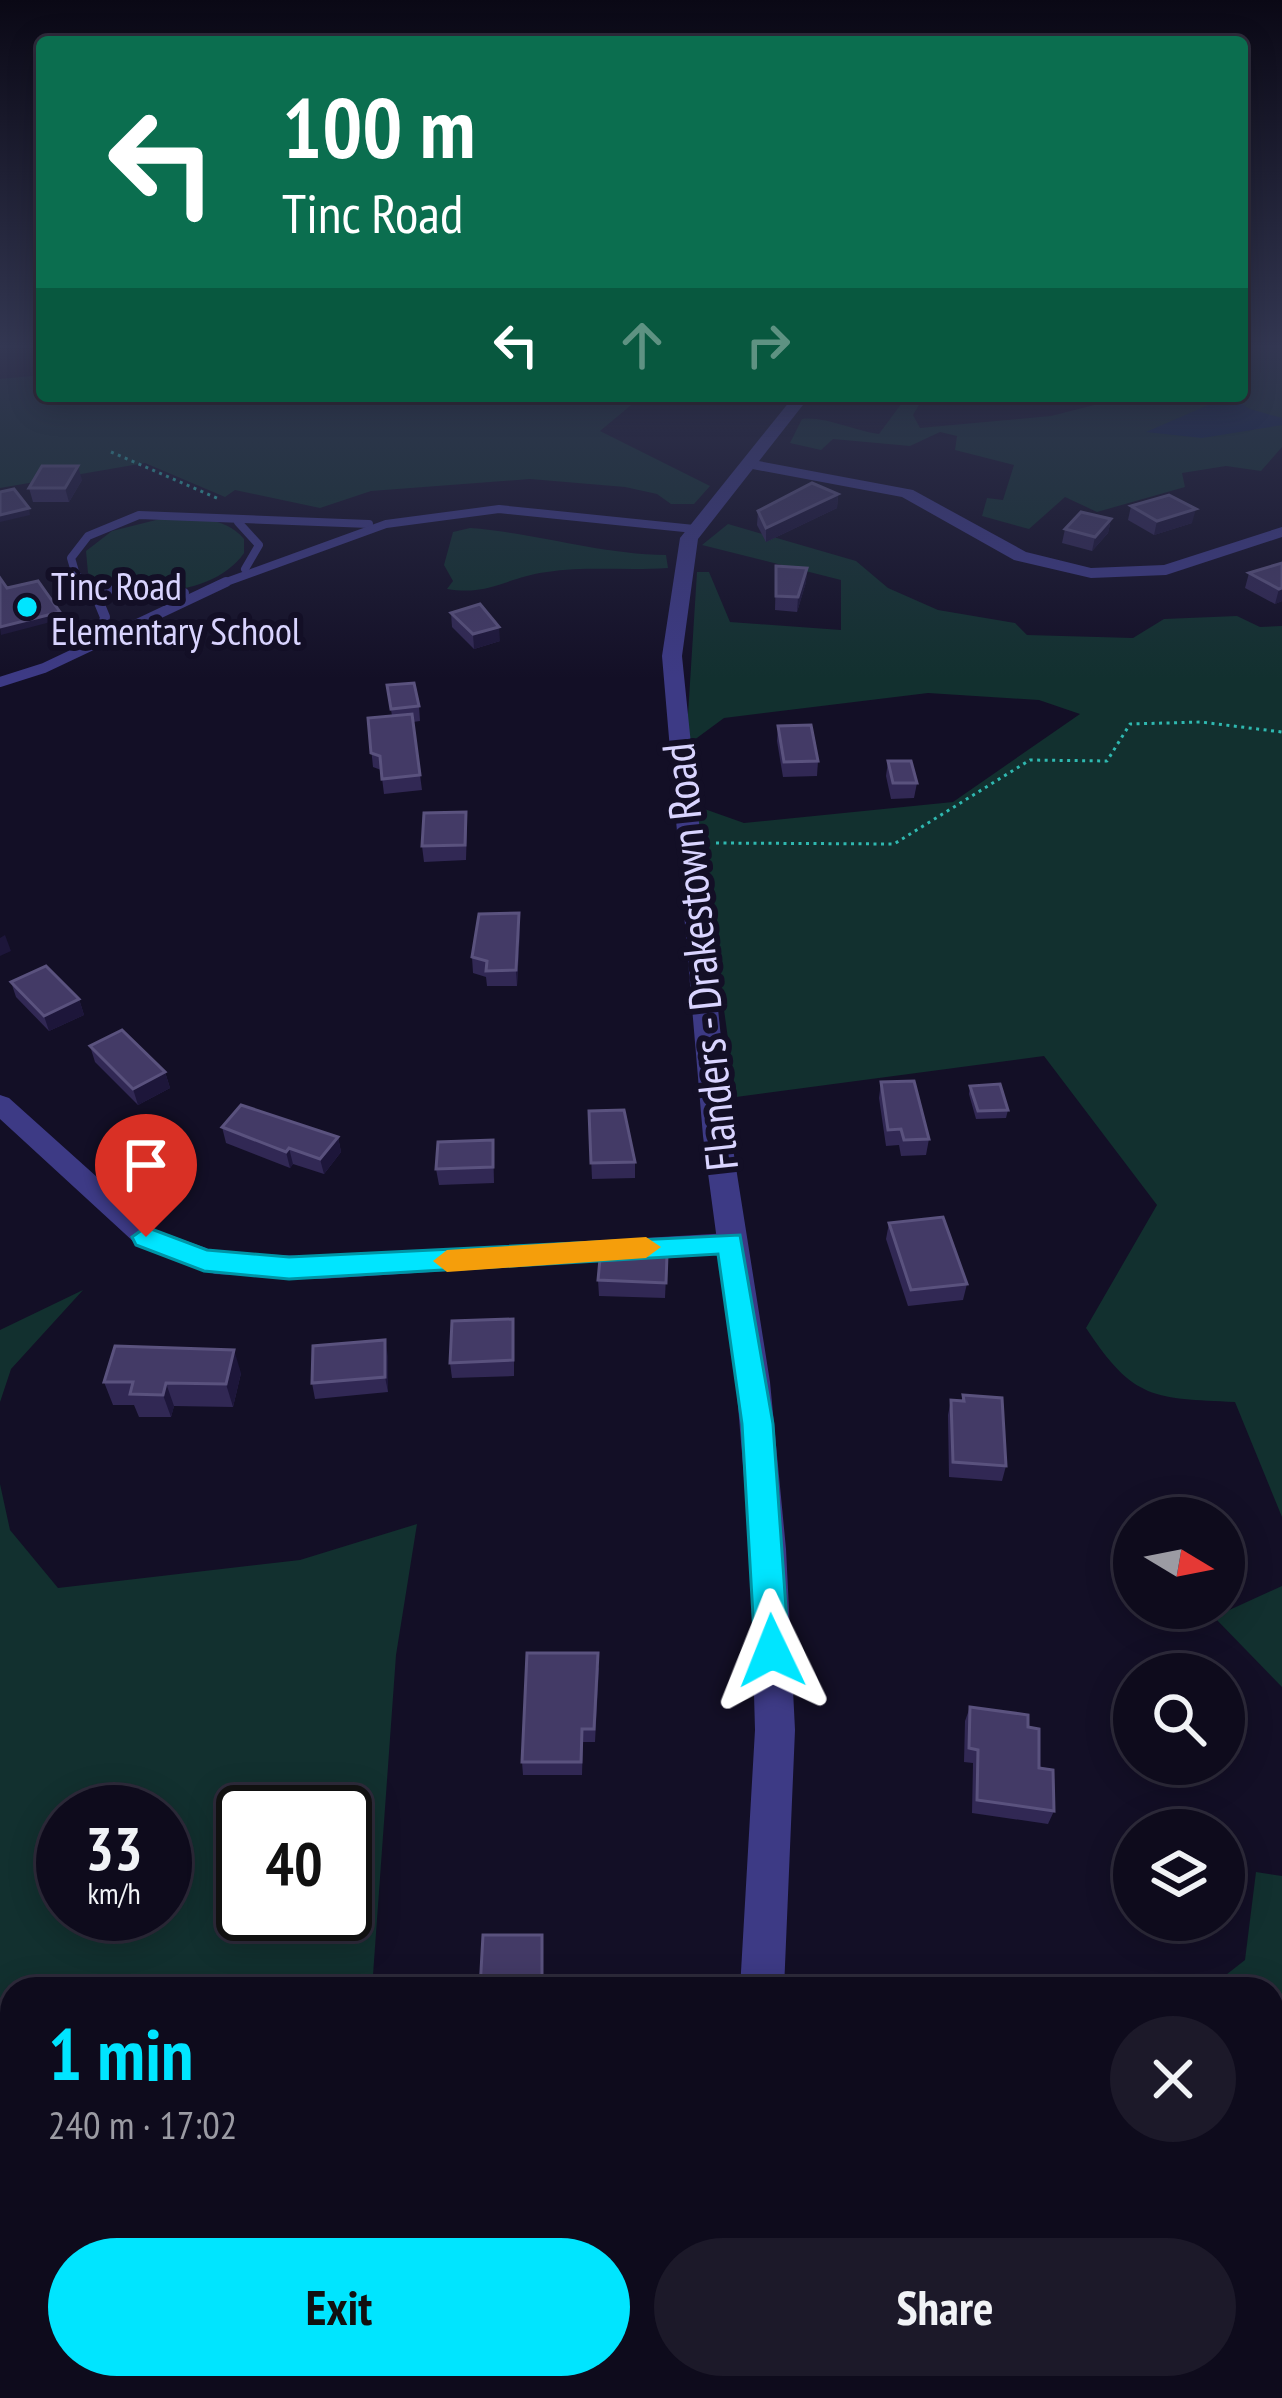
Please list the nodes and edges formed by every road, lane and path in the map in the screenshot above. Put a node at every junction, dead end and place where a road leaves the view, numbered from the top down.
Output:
1 (119, 455) edge
2 (755, 455) edge
3 (748, 464) junction
4 (228, 518) junction
5 (247, 520) junction
6 (386, 524) junction
7 (694, 529) junction
8 (1282, 532) edge
9 (239, 575) junction
10 (94, 588) junction
11 (200, 591) junction
12 (100, 639) junction
13 (0, 682) edge
14 (1282, 732) edge
15 (687, 843) junction
16 (0, 1104) edge
17 (730, 1243) junction
18 (763, 1977) edge

1 - 5 path
2 - 3 street, Flanders - Drakestown Road
3 - 7 street, Flanders - Drakestown Road
3 - 8 street
4 - 5 lane
4 - 9 lane
4 - 10 lane
5 - 6 lane
6 - 7 lane
6 - 9 lane
7 - 15 street, Flanders - Drakestown Road
9 - 11 lane
10 - 11 lane
10 - 12 lane
11 - 12 lane
12 - 13 lane
14 - 15 path
15 - 17 street, Flanders - Drakestown Road
16 - 17 street
17 - 18 street, Flanders - Drakestown Road

